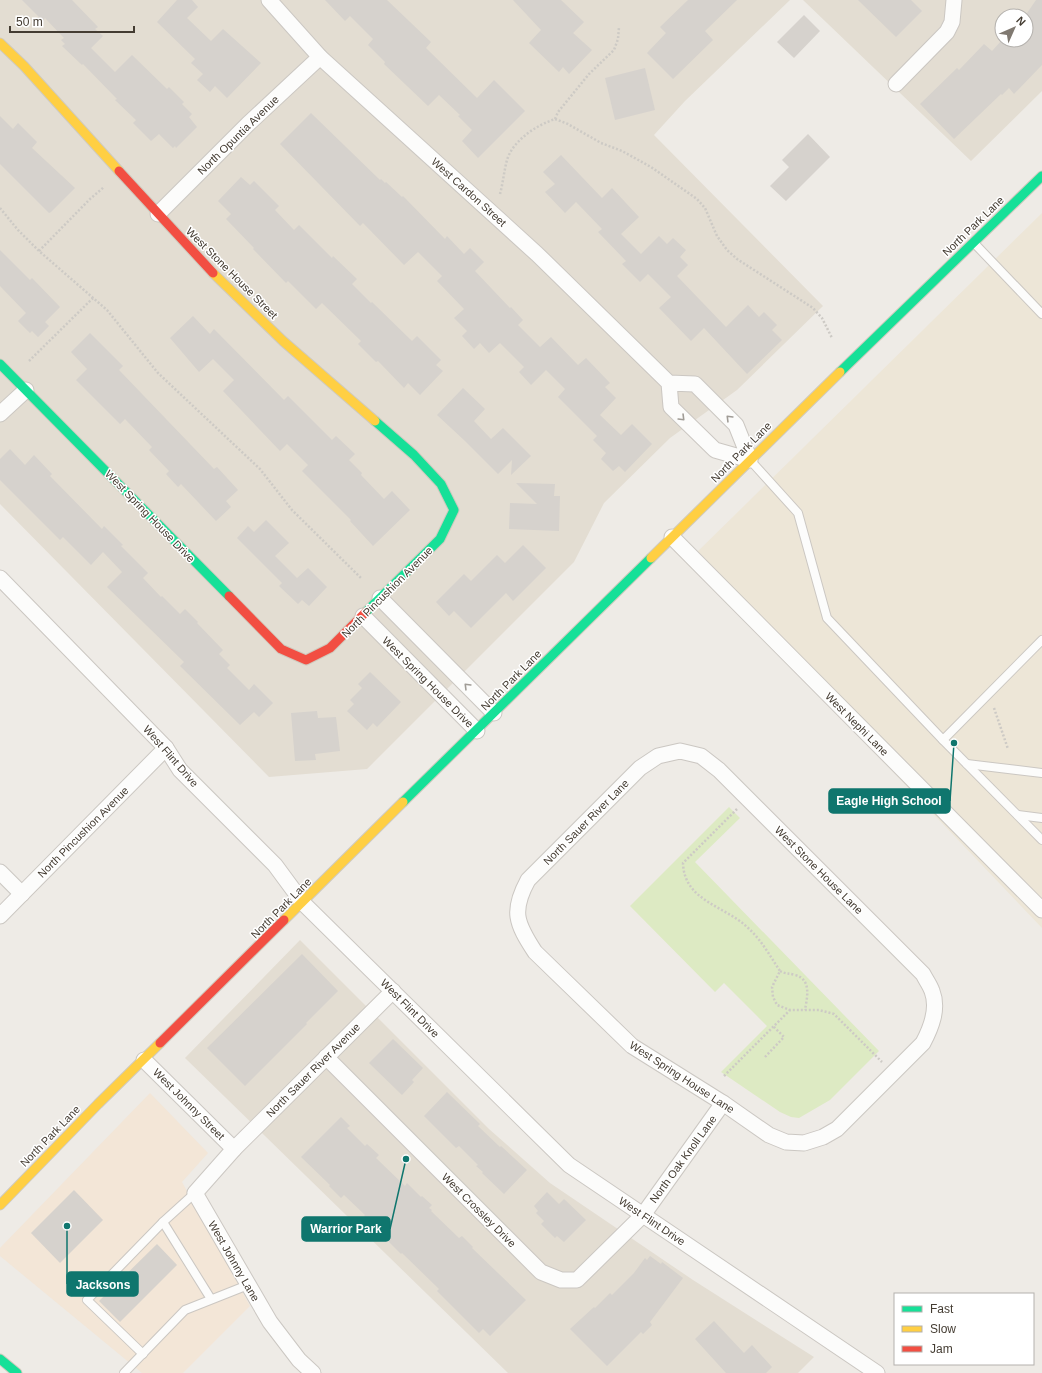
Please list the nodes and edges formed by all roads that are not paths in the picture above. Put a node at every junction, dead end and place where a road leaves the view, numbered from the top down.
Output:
1 (269, 0) edge
2 (954, 0) edge
3 (0, 43) edge
4 (320, 57) junction
5 (896, 84) dead end
6 (1042, 176) edge
7 (158, 214) junction
8 (973, 243) junction
9 (1042, 314) edge
10 (0, 364) edge
11 (669, 383) junction
12 (26, 390) junction
13 (0, 414) edge
14 (750, 460) junction
15 (454, 510) joint
16 (672, 537) junction
17 (0, 578) edge
18 (380, 598) junction
19 (363, 616) junction
20 (1042, 640) edge
21 (306, 660) joint
22 (494, 714) junction
23 (477, 731) junction
24 (943, 740) junction
25 (166, 748) junction
26 (680, 752) joint
27 (967, 764) junction
28 (1042, 773) edge
29 (1018, 815) junction
30 (1042, 818) edge
31 (1042, 840) edge
32 (0, 872) edge
33 (22, 894) junction
34 (303, 903) junction
35 (1042, 910) edge
36 (516, 914) joint
37 (0, 916) edge
38 (392, 991) junction
39 (326, 1056) junction
40 (144, 1060) junction
41 (723, 1103) junction
42 (804, 1143) joint
43 (234, 1149) junction
44 (195, 1193) junction
45 (0, 1205) edge
46 (643, 1215) junction
47 (163, 1222) junction
48 (248, 1285) junction
49 (211, 1299) junction
50 (143, 1354) junction
51 (0, 1359) edge
52 (17, 1373) edge
53 (124, 1373) edge
54 (313, 1373) edge
55 (877, 1373) edge

1 - 4 street, West Cardon Street
2 - 5 street
3 - 7 street, West Stone House Street
4 - 7 street, North Opuntia Avenue
4 - 11 street, West Cardon Street
6 - 8 street, North Park Lane
7 - 15 street, West Stone House Street
8 - 9 lane
8 - 14 street, North Park Lane
10 - 12 street, West Spring House Drive
11 -> 14 street
14 -> 11 street
12 - 13 street
12 - 21 street, West Spring House Drive
14 - 16 street, North Park Lane
14 - 24 lane
15 - 18 street, North Pincushion Avenue
16 - 22 street, North Park Lane
16 - 35 street, West Nephi Lane
17 - 25 street, West Flint Drive
18 - 19 street, North Pincushion Avenue
22 -> 18 street
19 - 21 street, North Pincushion Avenue
19 - 23 street, West Spring House Drive
20 - 24 lane
22 - 23 street, North Park Lane
23 - 34 street, North Park Lane
24 - 27 lane
25 - 33 street, North Pincushion Avenue
25 - 34 street, West Flint Drive
26 - 36 street, North Sauer River Lane
26 - 42 street, West Stone House Lane
27 - 28 lane
27 - 29 lane
29 - 30 lane
29 - 31 lane
32 - 33 street
33 - 37 street, North Pincushion Avenue
34 - 38 street, West Flint Drive
34 - 40 street, North Park Lane
36 - 41 street, West Spring House Lane
38 - 39 street, North Sauer River Avenue
38 - 46 street, West Flint Drive
39 - 43 street, North Sauer River Avenue
39 - 46 street, West Crossley Drive
40 - 43 street, West Johnny Street
40 - 45 street, North Park Lane
41 - 42 street, West Spring House Lane
41 - 46 street, North Oak Knoll Lane
43 - 44 street
44 - 47 lane
44 - 48 street, West Johnny Lane
46 - 55 street, West Flint Drive
47 - 49 lane
47 - 50 lane
48 - 49 lane
48 - 54 street, West Johnny Lane
49 - 50 lane
50 - 53 lane
51 - 52 street

